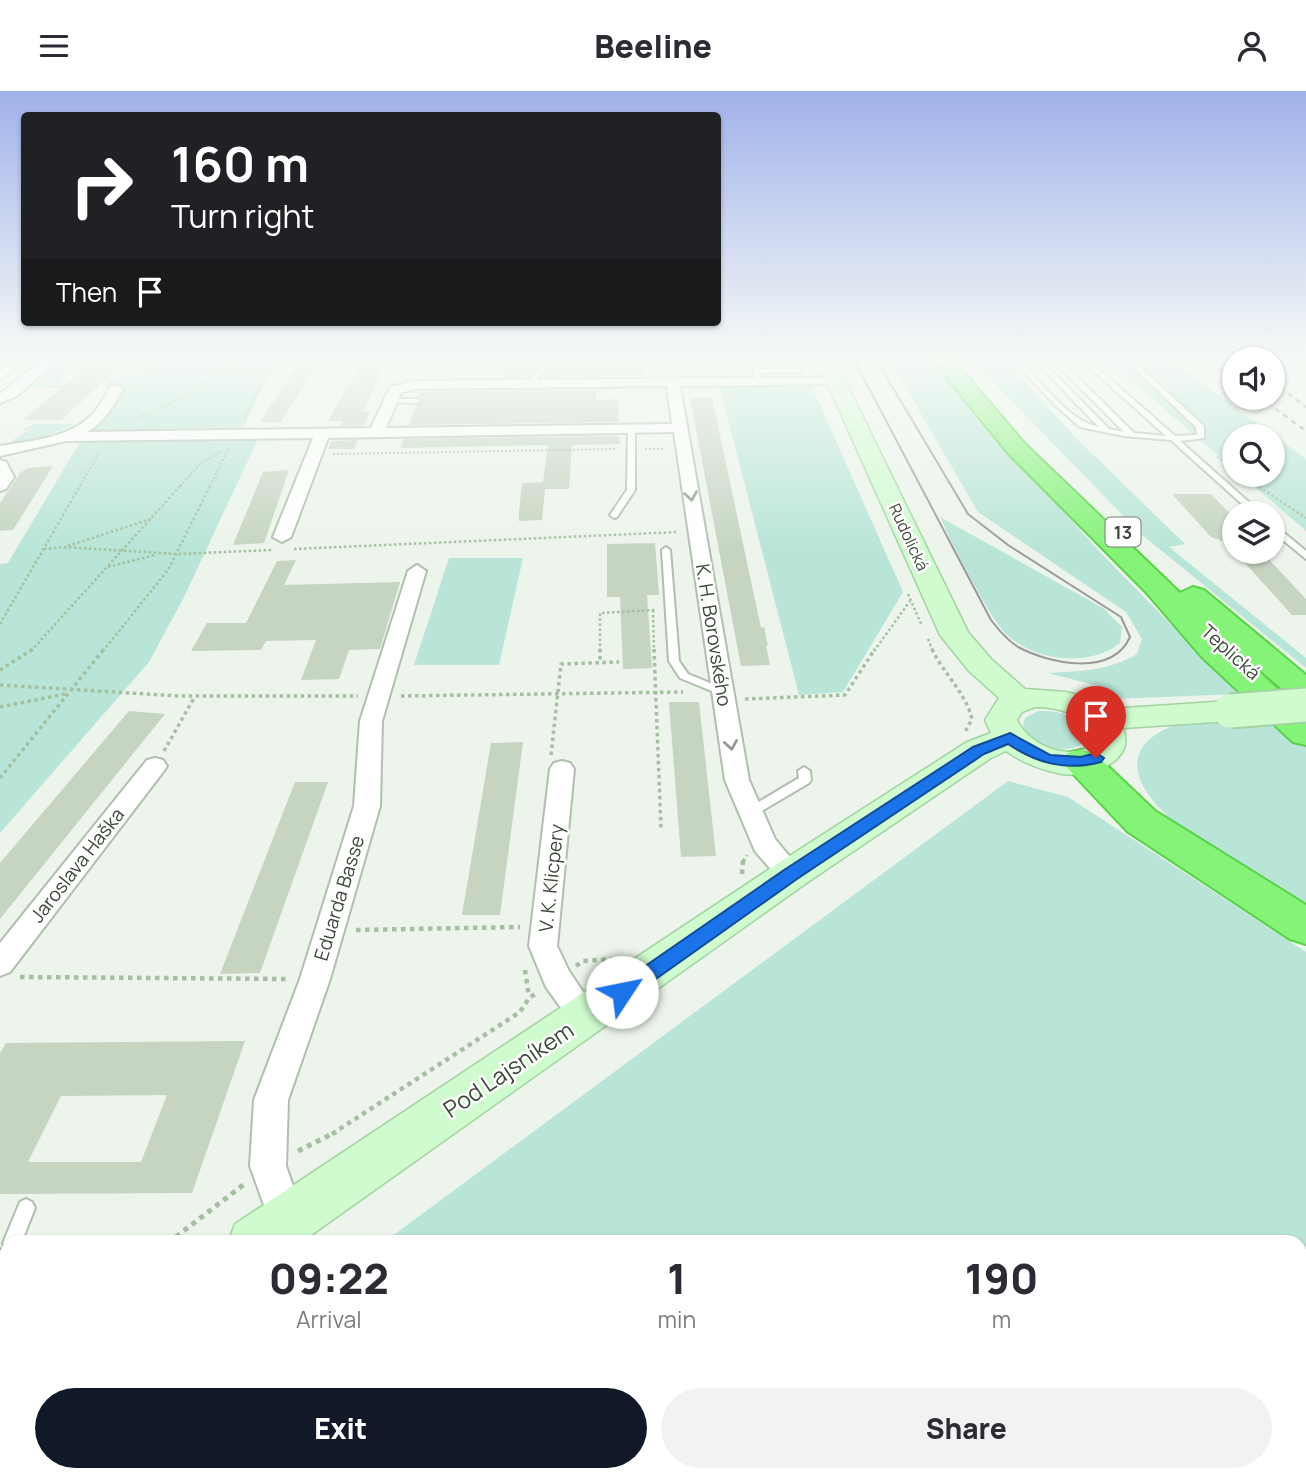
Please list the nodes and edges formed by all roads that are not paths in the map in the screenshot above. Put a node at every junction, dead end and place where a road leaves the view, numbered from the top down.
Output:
1 (94, 421) edge
2 (382, 421) edge
3 (679, 421) edge
4 (855, 421) edge
5 (993, 421) edge
6 (1015, 421) edge
7 (1079, 421) edge
8 (1097, 421) edge
9 (1119, 421) edge
10 (1152, 421) edge
11 (1192, 421) edge
12 (631, 429) junction
13 (1105, 429) junction
14 (376, 433) junction
15 (1131, 433) junction
16 (321, 434) junction
17 (59, 437) junction
18 (682, 439) junction
19 (1174, 441) junction
20 (0, 451) edge
21 (0, 465) edge
22 (0, 486) edge
23 (1243, 501) edge
24 (614, 515) dead end
25 (1285, 537) edge
26 (280, 546) road end
27 (666, 550) dead end
28 (1306, 556) edge
29 (416, 571) dead end
30 (1169, 586) junction
31 (1306, 680) edge
32 (1306, 692) edge
33 (723, 696) junction
34 (1019, 700) junction
35 (1306, 705) edge
36 (1306, 719) edge
37 (1101, 720) junction
38 (1306, 734) edge
39 (1010, 738) junction
40 (1081, 762) junction
41 (155, 766) road end
42 (562, 769) road end
43 (804, 771) dead end
44 (749, 813) junction
45 (791, 874) junction
46 (1306, 927) edge
47 (7, 971) edge
48 (585, 1017) junction
49 (26, 1208) dead end
50 (271, 1231) edge
51 (15, 1235) edge

1 - 17 street
2 - 14 street
3 - 18 street, K. H. Borovského
4 - 34 street, Rudolická
5 - 30 highway, 13
6 - 30 highway, 13
7 - 13 lane
8 - 13 lane
9 - 15 lane
10 - 19 lane
11 - 19 lane
12 - 14 street
12 - 18 street
12 - 24 lane
13 - 15 lane
14 - 16 street
15 - 19 lane
16 - 17 street
16 - 26 street
17 - 20 street
18 -> 33 street, K. H. Borovského
19 - 23 lane
21 - 22 street
25 - 28 lane
27 - 33 lane
29 - 50 street, Eduarda Basse
30 - 31 highway
30 - 32 highway, 13
30 - 36 highway, Teplická / 13
30 - 38 highway
33 -> 44 street, K. H. Borovského
34 - 37 street
34 - 39 street
35 - 37 street, bridge
37 - 40 street
39 - 40 street
39 - 45 street, Pod Lajsníkem
40 - 46 highway
41 - 47 street, Jaroslava Haška
42 - 48 street, V. K. Klicpery
43 - 44 lane
44 - 45 street, K. H. Borovského
45 - 48 street, Pod Lajsníkem
48 - 50 street, Pod Lajsníkem
49 - 51 lane

